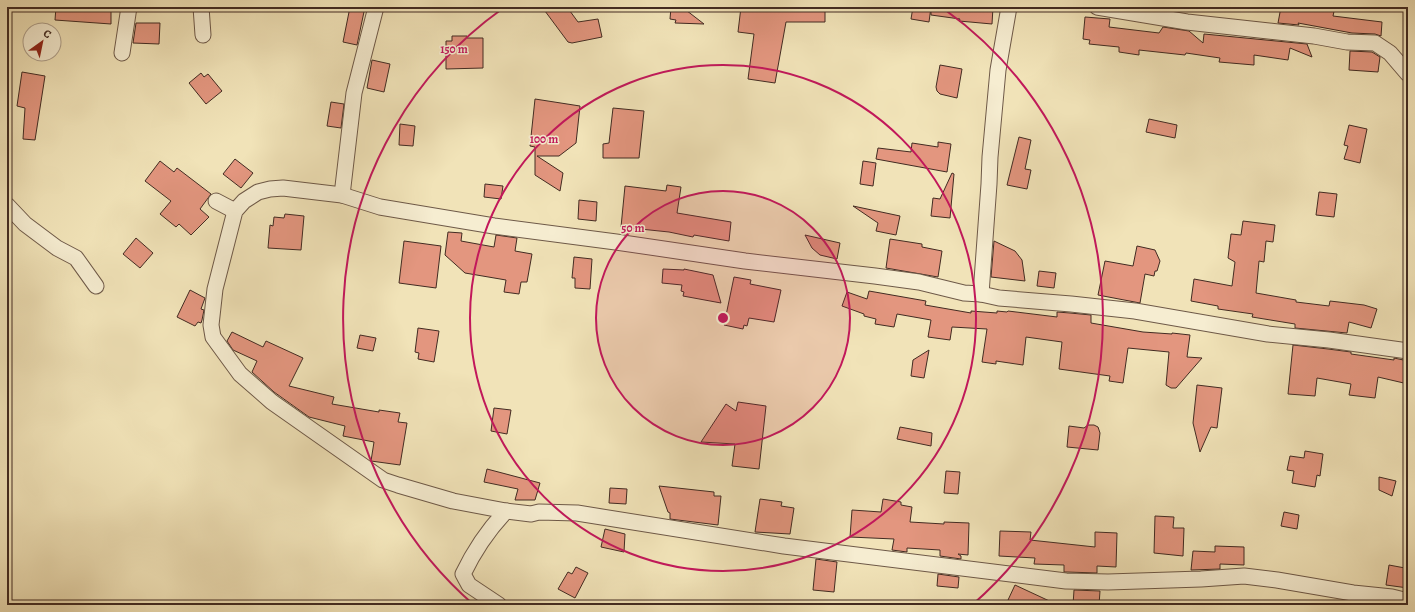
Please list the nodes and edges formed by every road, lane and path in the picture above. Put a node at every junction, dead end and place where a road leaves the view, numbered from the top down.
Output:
1 (129, 7) edge
2 (201, 7) edge
3 (376, 7) edge
4 (1009, 7) edge
5 (1097, 7) edge
6 (203, 35) dead end
7 (122, 53) dead end
8 (1408, 74) edge
9 (342, 195) junction
10 (216, 201) dead end
11 (7, 205) edge
12 (235, 211) junction
13 (96, 286) dead end
14 (981, 294) junction
15 (1408, 351) edge
16 (506, 511) junction
17 (1408, 601) edge
18 (499, 605) edge

1 - 7 street
2 - 6 street
3 - 9 street
4 - 14 street
5 - 8 street
9 - 12 street
9 - 14 street
10 - 12 street
11 - 13 street
12 - 16 street
14 - 15 street
16 - 17 street
16 - 18 street

